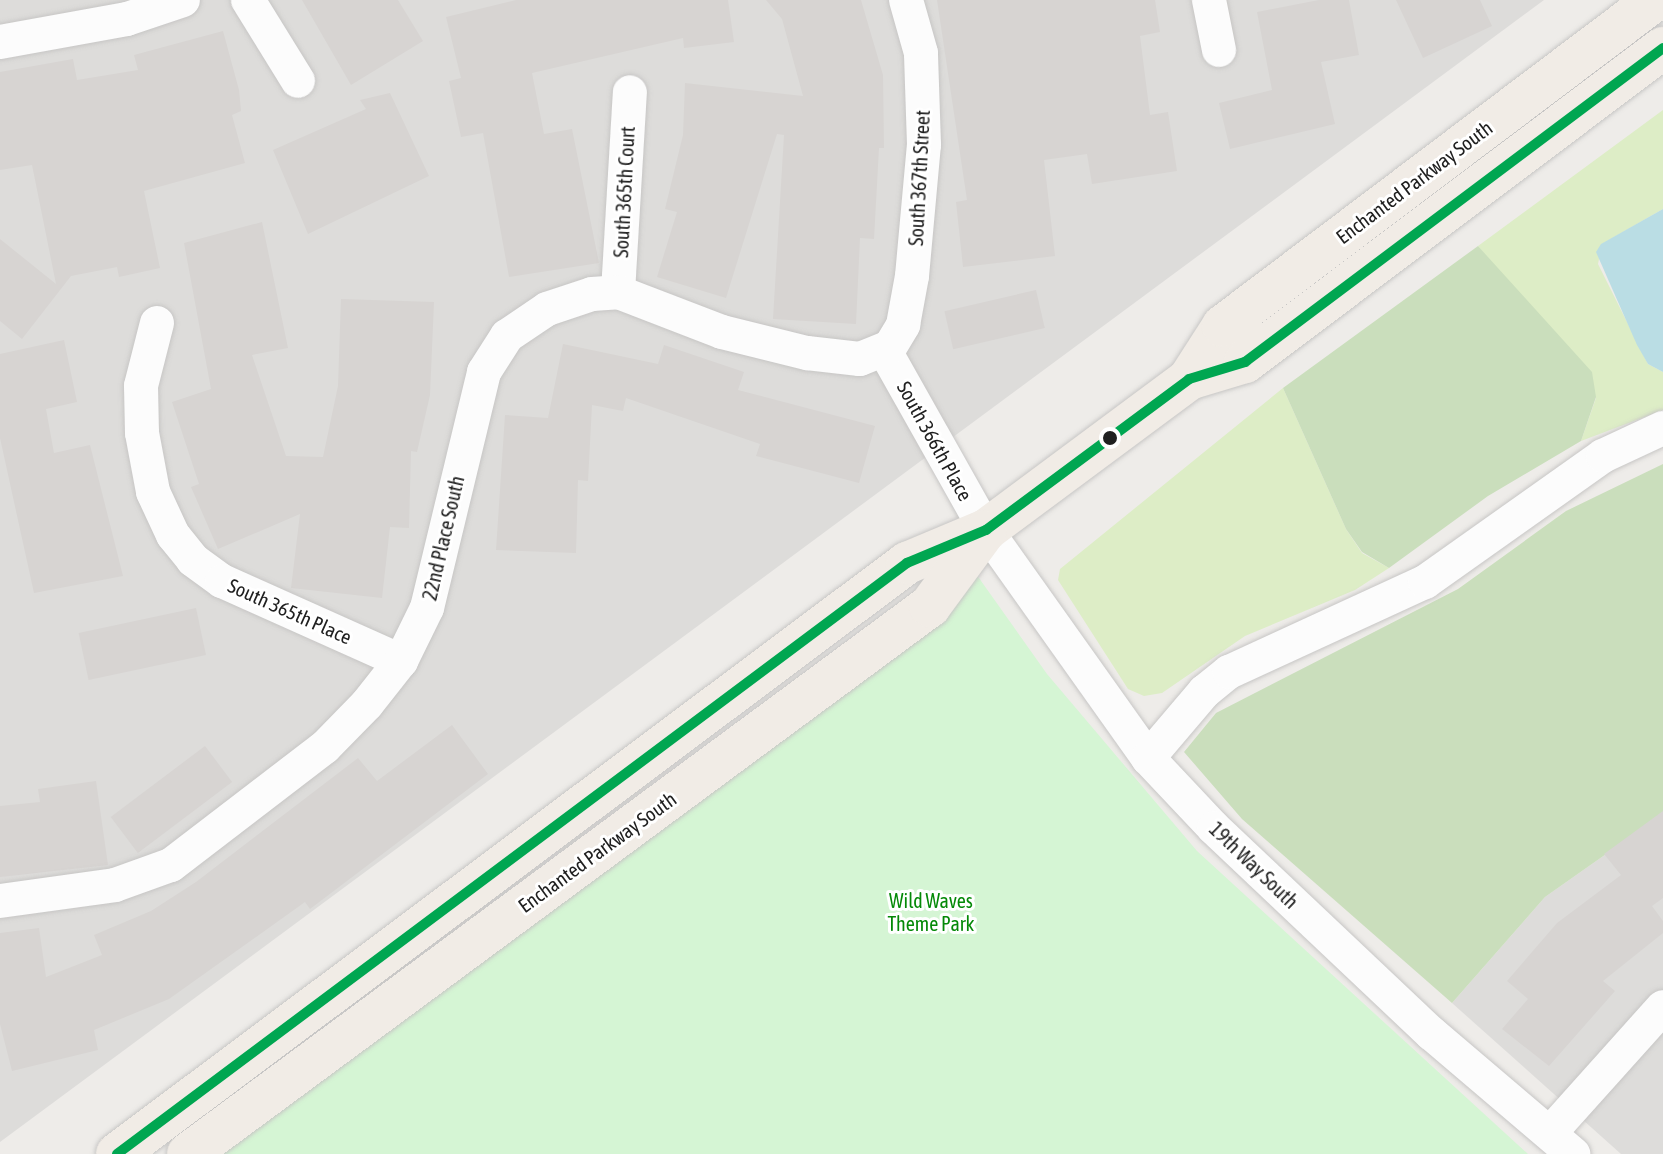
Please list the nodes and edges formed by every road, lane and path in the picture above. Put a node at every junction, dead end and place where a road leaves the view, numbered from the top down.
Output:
1 (183, 0) edge
2 (248, 0) edge
3 (906, 0) edge
4 (1209, 0) edge
5 (1655, 0) edge
6 (0, 42) edge
7 (1663, 48) edge
8 (1219, 50) dead end
9 (298, 81) dead end
10 (630, 92) dead end
11 (618, 292) junction
12 (157, 323) dead end
13 (885, 351) junction
14 (1189, 379) junction
15 (1663, 428) edge
16 (986, 530) junction
17 (401, 661) junction
18 (1148, 758) junction
19 (0, 901) edge
20 (1663, 1007) edge
21 (1561, 1144) edge
22 (117, 1154) edge
23 (188, 1154) edge

1 - 6 street
2 - 9 street
3 - 13 street, South 367th Street
4 - 8 street
5 - 14 main road, Enchanted Parkway South
7 - 14 main road, Enchanted Parkway South
10 - 11 street, South 365th Court
11 - 13 street
11 - 17 street, 22nd Place South
12 - 17 street, South 365th Place
13 - 16 street, South 366th Place
14 - 16 main road, Enchanted Parkway South
15 - 18 street
16 - 18 street, 19th Way South
16 - 22 main road, Enchanted Parkway South
16 - 23 main road, Enchanted Parkway South
17 - 19 street, 22nd Place South
18 - 21 street, 19th Way South
20 - 21 street

